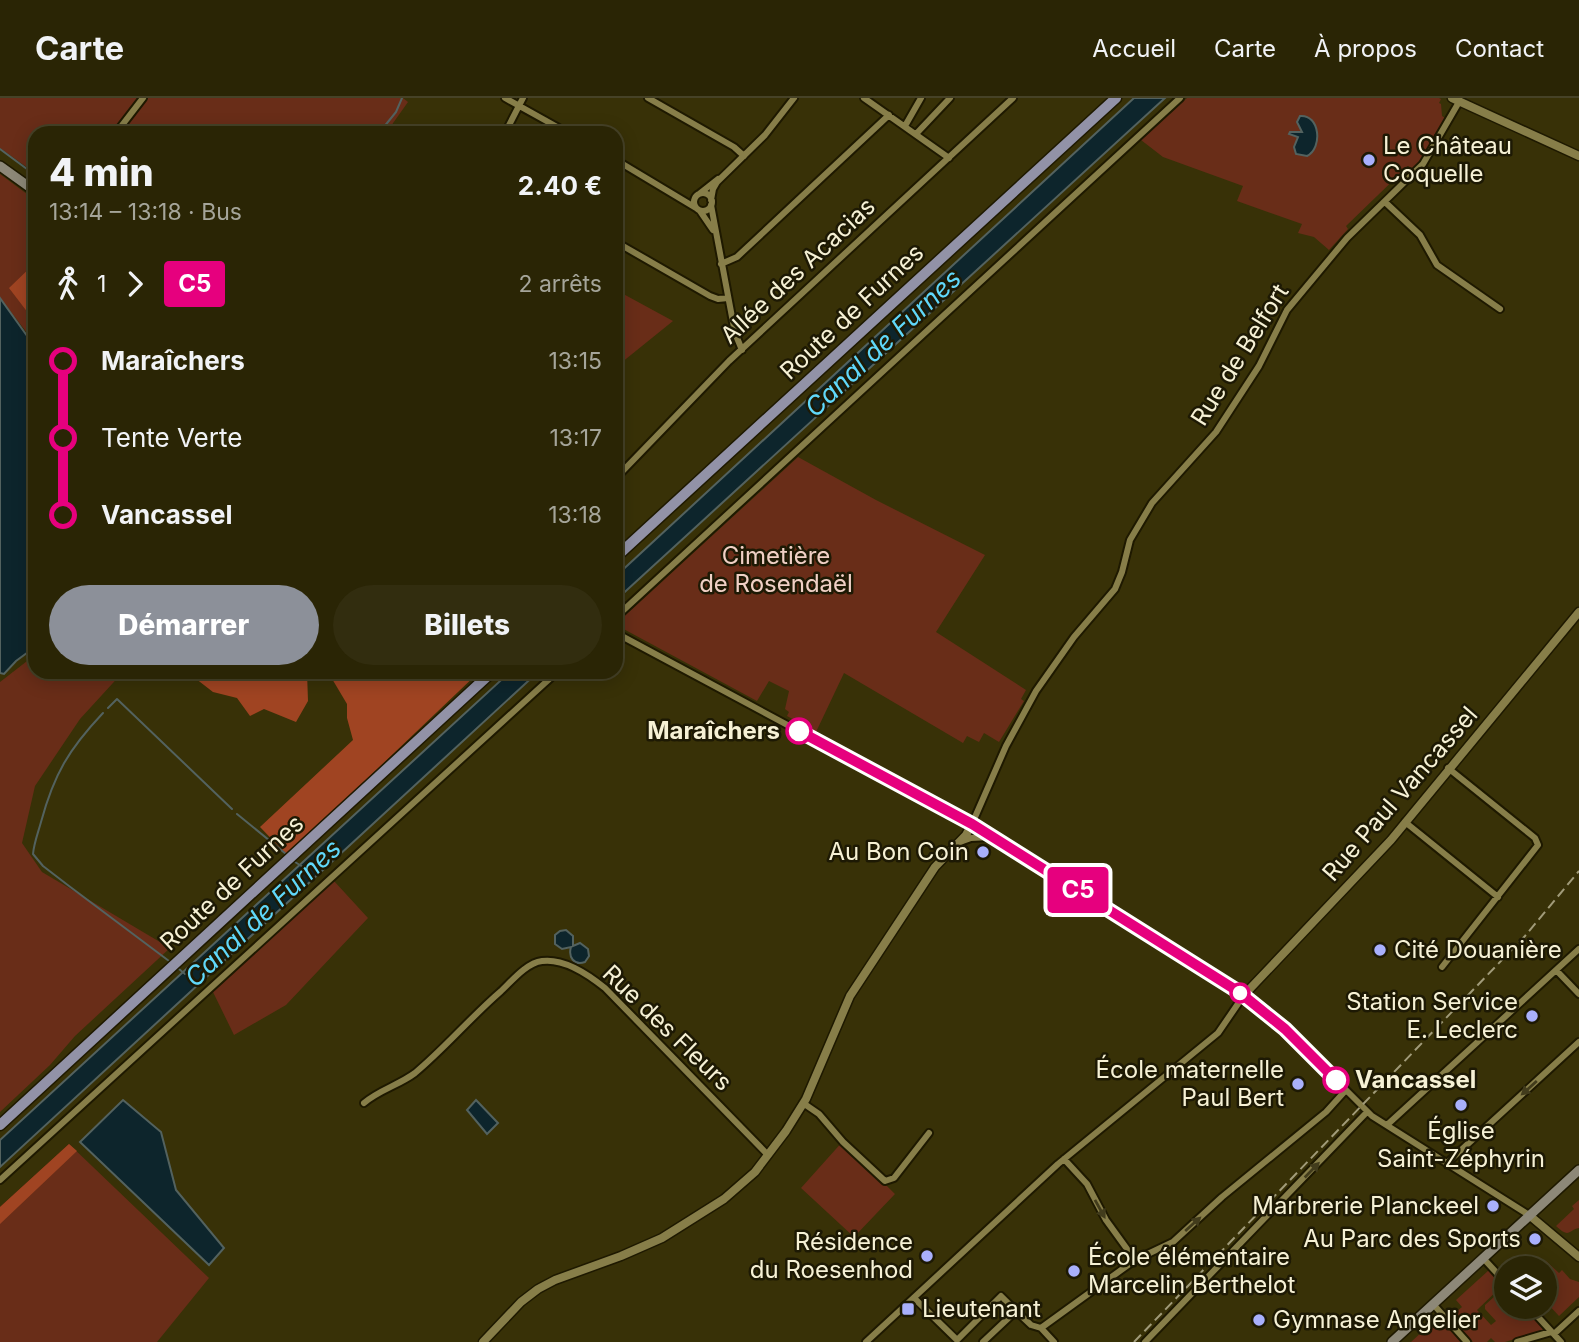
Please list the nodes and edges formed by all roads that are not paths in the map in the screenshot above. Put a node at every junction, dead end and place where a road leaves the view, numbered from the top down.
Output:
1 (143, 98) edge
2 (506, 98) edge
3 (523, 98) edge
4 (648, 98) edge
5 (864, 98) edge
6 (921, 98) edge
7 (950, 98) edge
8 (1013, 98) edge
9 (1116, 98) edge
10 (1180, 98) edge
11 (790, 99) edge
12 (1456, 100) edge
13 (662, 102) edge
14 (519, 105) junction
15 (889, 115) junction
16 (121, 126) edge
17 (508, 126) edge
18 (556, 126) edge
19 (905, 126) junction
20 (916, 134) junction
21 (744, 156) junction
22 (1579, 156) edge
23 (949, 158) junction
24 (0, 161) edge
25 (623, 164) edge
26 (0, 166) edge
27 (725, 174) junction
28 (28, 179) edge
29 (28, 186) edge
30 (697, 196) junction
31 (680, 197) junction
32 (1385, 202) junction
33 (711, 203) junction
34 (698, 209) junction
35 (717, 241) junction
36 (623, 246) edge
37 (721, 264) junction
38 (728, 298) junction
39 (1500, 309) dead end
40 (742, 350) junction
41 (623, 470) edge
42 (623, 550) edge
43 (623, 611) edge
44 (1579, 612) edge
45 (623, 638) edge
46 (484, 679) edge
47 (549, 679) edge
48 (1448, 768) junction
49 (1405, 822) junction
50 (972, 824) junction
51 (993, 837) junction
52 (956, 845) junction
53 (1498, 897) junction
54 (1579, 949) edge
55 (1442, 967) dead end
56 (1556, 970) junction
57 (1579, 994) edge
58 (1244, 995) junction
59 (1579, 1042) edge
60 (1346, 1090) junction
61 (364, 1103) dead end
62 (803, 1103) junction
63 (1367, 1112) junction
64 (0, 1125) edge
65 (1387, 1125) junction
66 (929, 1133) dead end
67 (768, 1155) junction
68 (1064, 1159) junction
69 (1447, 1163) junction
70 (1579, 1170) edge
71 (1579, 1177) edge
72 (0, 1181) edge
73 (1532, 1217) junction
74 (1579, 1257) edge
75 (1135, 1259) junction
76 (1485, 1260) junction
77 (1494, 1270) edge
78 (914, 1298) junction
79 (1435, 1306) junction
80 (1016, 1311) junction
81 (1579, 1311) edge
82 (1540, 1319) edge
83 (1041, 1328) junction
84 (1552, 1333) junction
85 (483, 1342) edge
86 (866, 1342) edge
87 (984, 1342) edge
88 (1054, 1342) edge
89 (1145, 1342) edge
90 (1392, 1342) edge
91 (1400, 1342) edge
92 (1467, 1342) edge
93 (1517, 1342) edge
94 (1561, 1342) edge

1 - 16 street
2 - 14 street
3 - 14 street
4 - 13 street
5 - 15 street
6 - 19 street
7 - 20 street
8 - 23 street, Allée des Acacias
9 - 42 main road, Route de Furnes
10 - 43 street
11 - 21 street
12 - 22 street
12 - 32 street, Rue de Belfort
13 - 21 street
14 - 17 street
14 - 18 street
15 - 19 street
15 - 37 street
19 - 20 street
20 - 23 street
21 - 27 street
23 - 40 street, Allée des Acacias
24 - 28 main road
25 - 31 street
26 - 29 main road
27 - 30 street
27 - 33 street
30 - 31 street
30 - 33 street
30 - 34 street
31 - 34 street
32 - 39 street
32 - 50 street, Rue de Belfort
33 - 34 street
33 - 35 street
34 - 35 street
35 - 37 street
36 - 38 street
37 - 38 street
38 - 40 street
40 - 41 street, Allée des Acacias
44 - 48 street, Rue Paul Vancassel
45 - 50 street
46 - 64 main road, Route de Furnes
47 - 72 street
48 - 49 street, Rue Paul Vancassel
48 - 53 street
49 - 53 street
49 - 58 street, Rue Paul Vancassel
50 - 51 street
50 - 52 street
51 - 52 street
51 - 58 street
52 - 62 street
53 - 55 street
54 - 56 street
56 - 57 street
56 - 65 street
58 - 60 street
58 - 68 street
59 -> 69 street
60 - 63 street
75 -> 60 street
61 - 67 street, Rue des Fleurs
62 - 66 street
62 - 67 street
63 - 65 street
89 -> 63 street
65 - 69 street
67 - 85 street
68 -> 75 street
68 - 78 street
69 - 73 street
70 - 73 main road
71 - 73 main road
73 - 74 street
73 - 76 main road
75 - 83 street
76 - 77 street
76 - 79 main road
78 - 80 street
78 - 86 street
79 - 90 main road
79 - 91 main road
79 - 92 street
80 - 83 street
80 - 87 street
81 - 84 street
82 - 84 street
83 - 88 street
84 - 93 street
84 - 94 street

